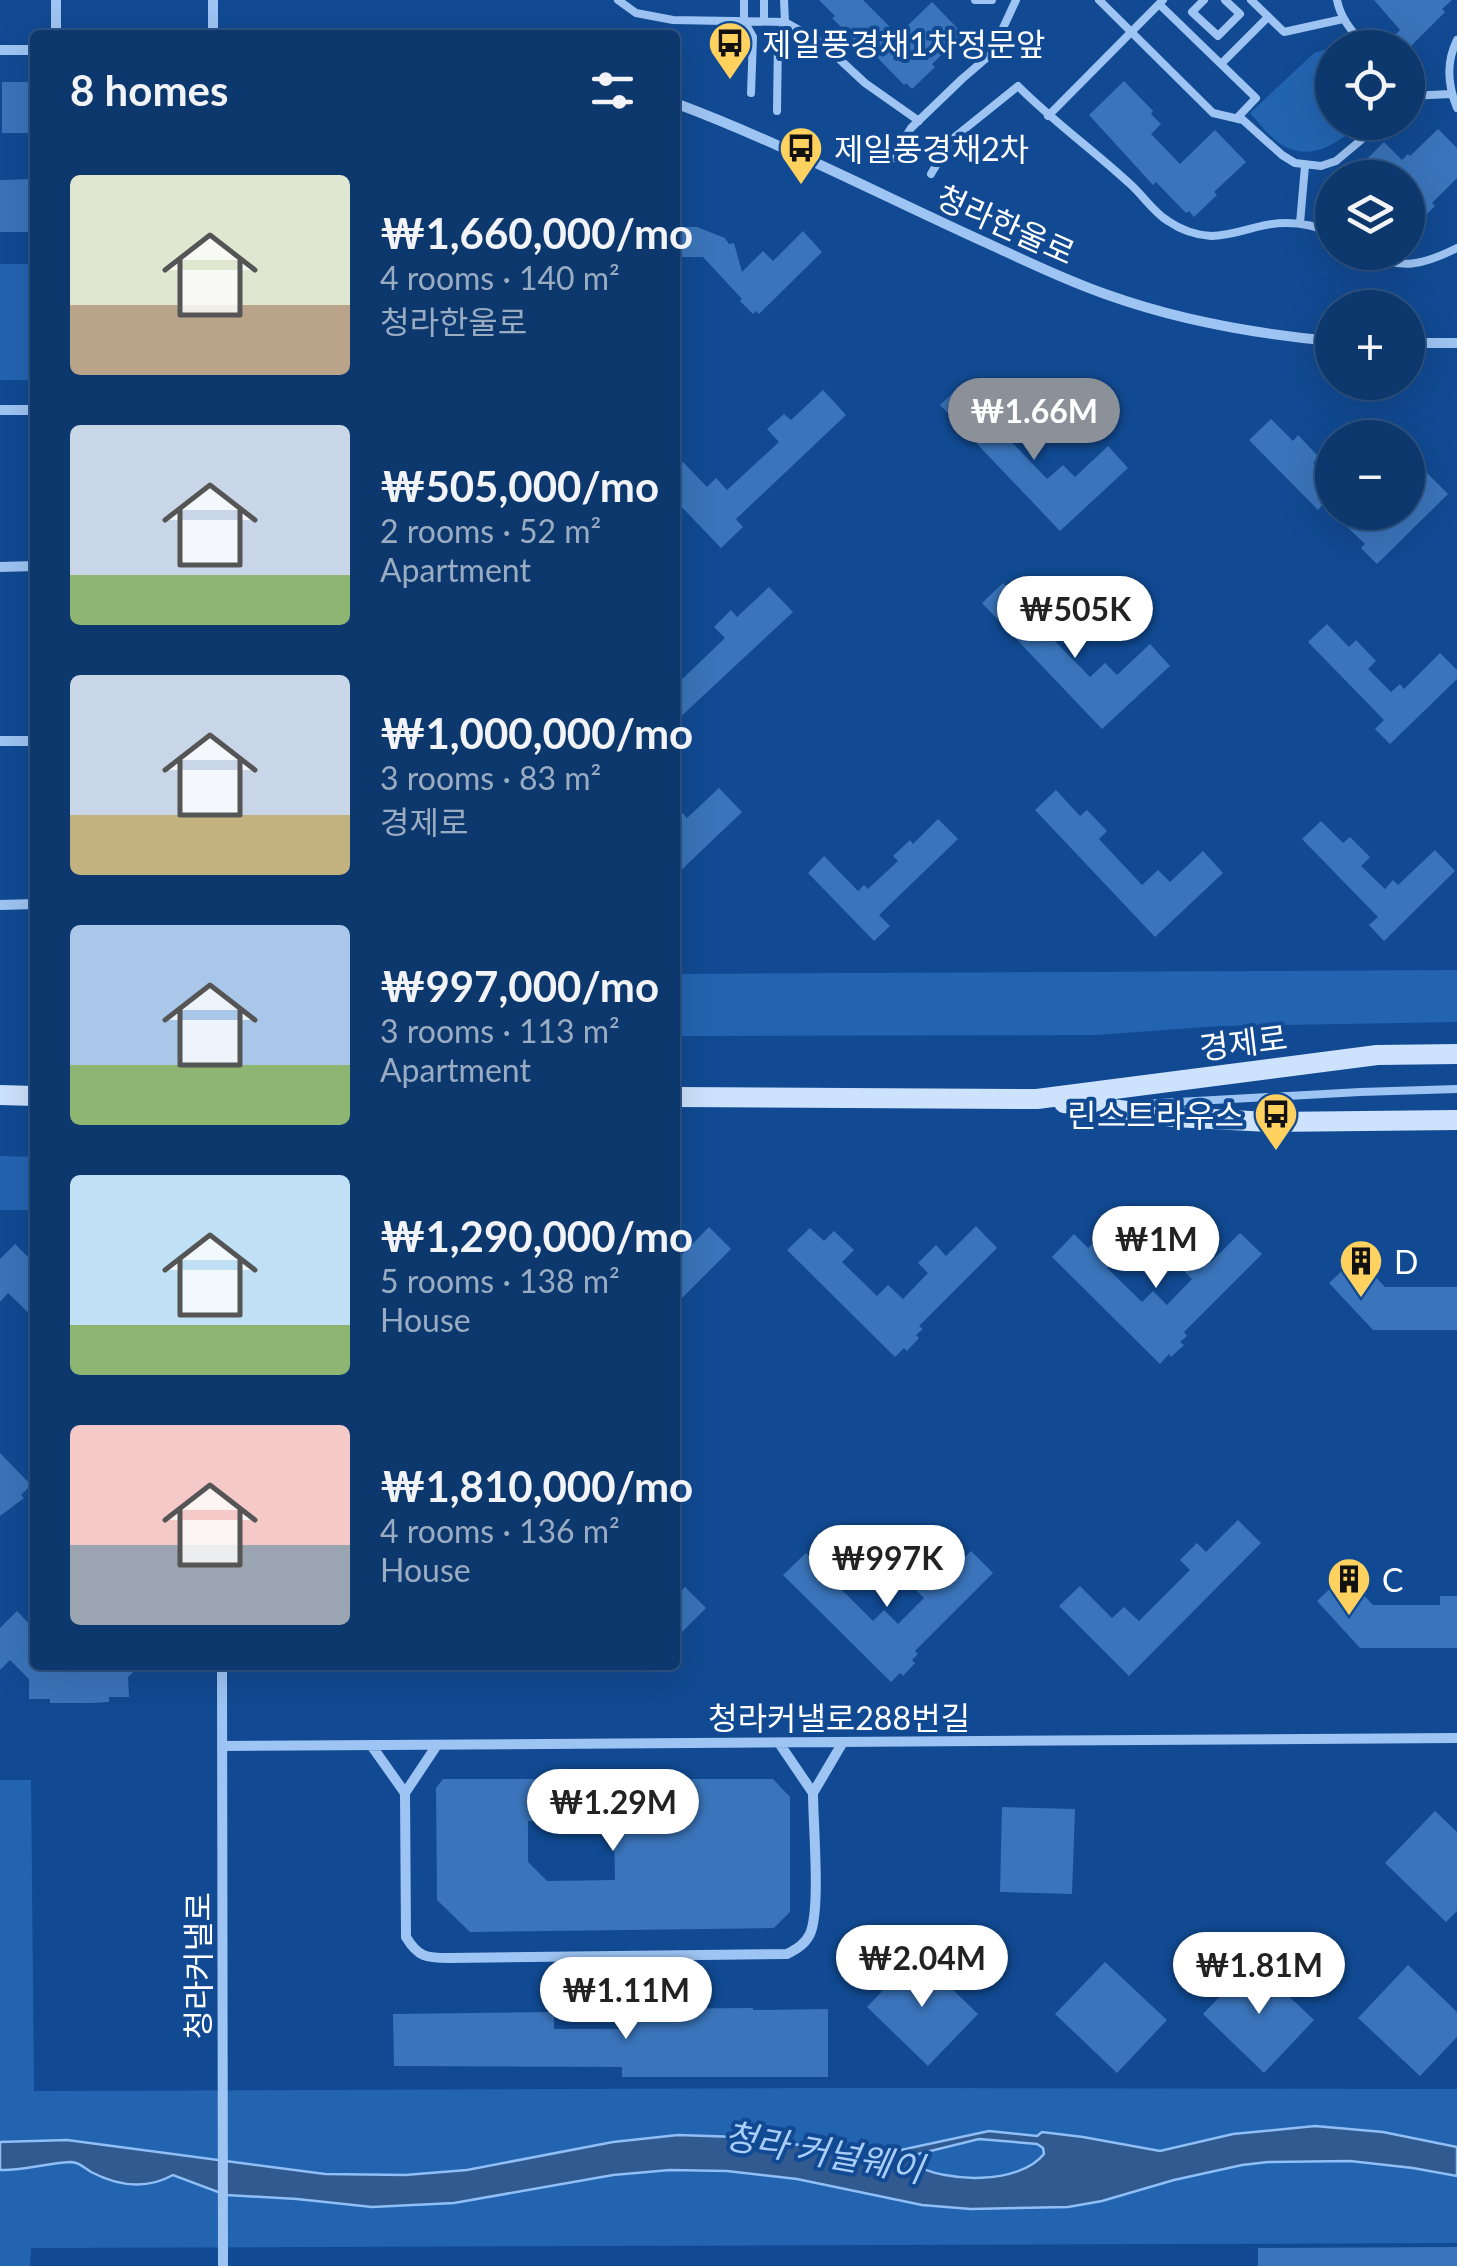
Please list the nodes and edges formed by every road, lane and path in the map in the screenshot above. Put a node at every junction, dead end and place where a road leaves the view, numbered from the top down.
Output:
1 (56, 0) edge
2 (212, 0) edge
3 (618, 0) edge
4 (744, 0) edge
5 (764, 0) edge
6 (784, 0) edge
7 (975, 0) edge
8 (992, 0) edge
9 (1016, 0) edge
10 (1100, 0) edge
11 (1226, 0) edge
12 (1251, 0) edge
13 (1337, 0) edge
14 (1202, 1) edge
15 (1160, 2) edge
16 (1268, 17) junction
17 (1343, 18) junction
18 (744, 21) junction
19 (764, 21) junction
20 (785, 22) junction
21 (1204, 23) junction
22 (1230, 24) junction
23 (56, 30) edge
24 (212, 30) edge
25 (1352, 30) edge
26 (1131, 31) junction
27 (1192, 36) junction
28 (1245, 40) junction
29 (1457, 40) edge
30 (0, 50) edge
31 (30, 50) edge
32 (1220, 64) junction
33 (751, 92) dead end
34 (1451, 94) junction
35 (1425, 95) edge
36 (680, 105) edge
37 (1457, 108) edge
38 (777, 111) dead end
39 (1048, 116) junction
40 (1237, 118) junction
41 (919, 121) junction
42 (1362, 140) edge
43 (892, 159) dead end
44 (1305, 166) junction
45 (930, 174) dead end
46 (1300, 223) junction
47 (1315, 227) edge
48 (1457, 248) edge
49 (1425, 262) edge
50 (1315, 340) edge
51 (1425, 343) edge
52 (1457, 343) edge
53 (0, 410) edge
54 (30, 410) edge
55 (0, 566) edge
56 (30, 566) edge
57 (30, 741) edge
58 (0, 742) edge
59 (0, 904) edge
60 (30, 904) edge
61 (1457, 1054) edge
62 (1457, 1089) edge
63 (0, 1096) edge
64 (30, 1096) edge
65 (680, 1097) edge
66 (1037, 1098) junction
67 (1093, 1107) junction
68 (1457, 1120) edge
69 (222, 1670) edge
70 (1457, 1738) edge
71 (843, 1742) junction
72 (778, 1743) junction
73 (371, 1745) junction
74 (436, 1745) junction
75 (222, 1746) junction
76 (813, 1792) junction
77 (405, 1793) junction
78 (223, 2266) edge

1 - 23 street
2 - 24 street
3 - 18 lane
4 - 18 lane
5 - 19 lane
6 - 20 lane
7 - 8 lane
9 - 41 lane
10 - 26 lane
11 - 22 lane
12 - 16 lane
13 - 17 lane
14 - 21 lane
15 - 26 lane
15 - 27 lane
16 - 17 lane
16 - 28 lane
17 - 25 lane
18 - 19 lane
18 - 33 lane
19 - 20 lane
20 - 38 lane
20 - 41 lane
21 - 22 lane
21 - 27 lane
22 - 28 lane
26 - 39 lane
26 - 40 lane
27 - 32 lane
28 - 32 lane
29 - 34 lane
30 - 31 street
32 - 40 lane
34 - 35 lane
34 - 37 lane
36 - 50 street, 청라한울로
39 - 45 lane
39 - 46 lane
40 - 44 lane
41 - 43 lane
42 - 44 lane
44 - 46 lane
46 - 47 lane
48 - 49 lane
51 - 52 street
53 - 54 street
55 - 56 street
57 - 58 street
59 - 60 street
61 - 66 main road, 경제로
62 - 67 lane
63 - 64 main road
65 - 66 main road, 경제로
66 - 67 main road, 경제로
67 - 68 main road, 경제로
69 - 75 street, 청라커낼로
70 - 71 street, 청라커낼로288번길
71 - 72 street, 청라커낼로288번길
71 - 76 street
72 - 74 street, 청라커낼로288번길
72 - 76 street
73 - 74 street, 청라커낼로288번길
73 - 75 street, 청라커낼로288번길
73 - 77 street
74 - 77 street
75 - 78 street, 청라커낼로
76 - 77 street

